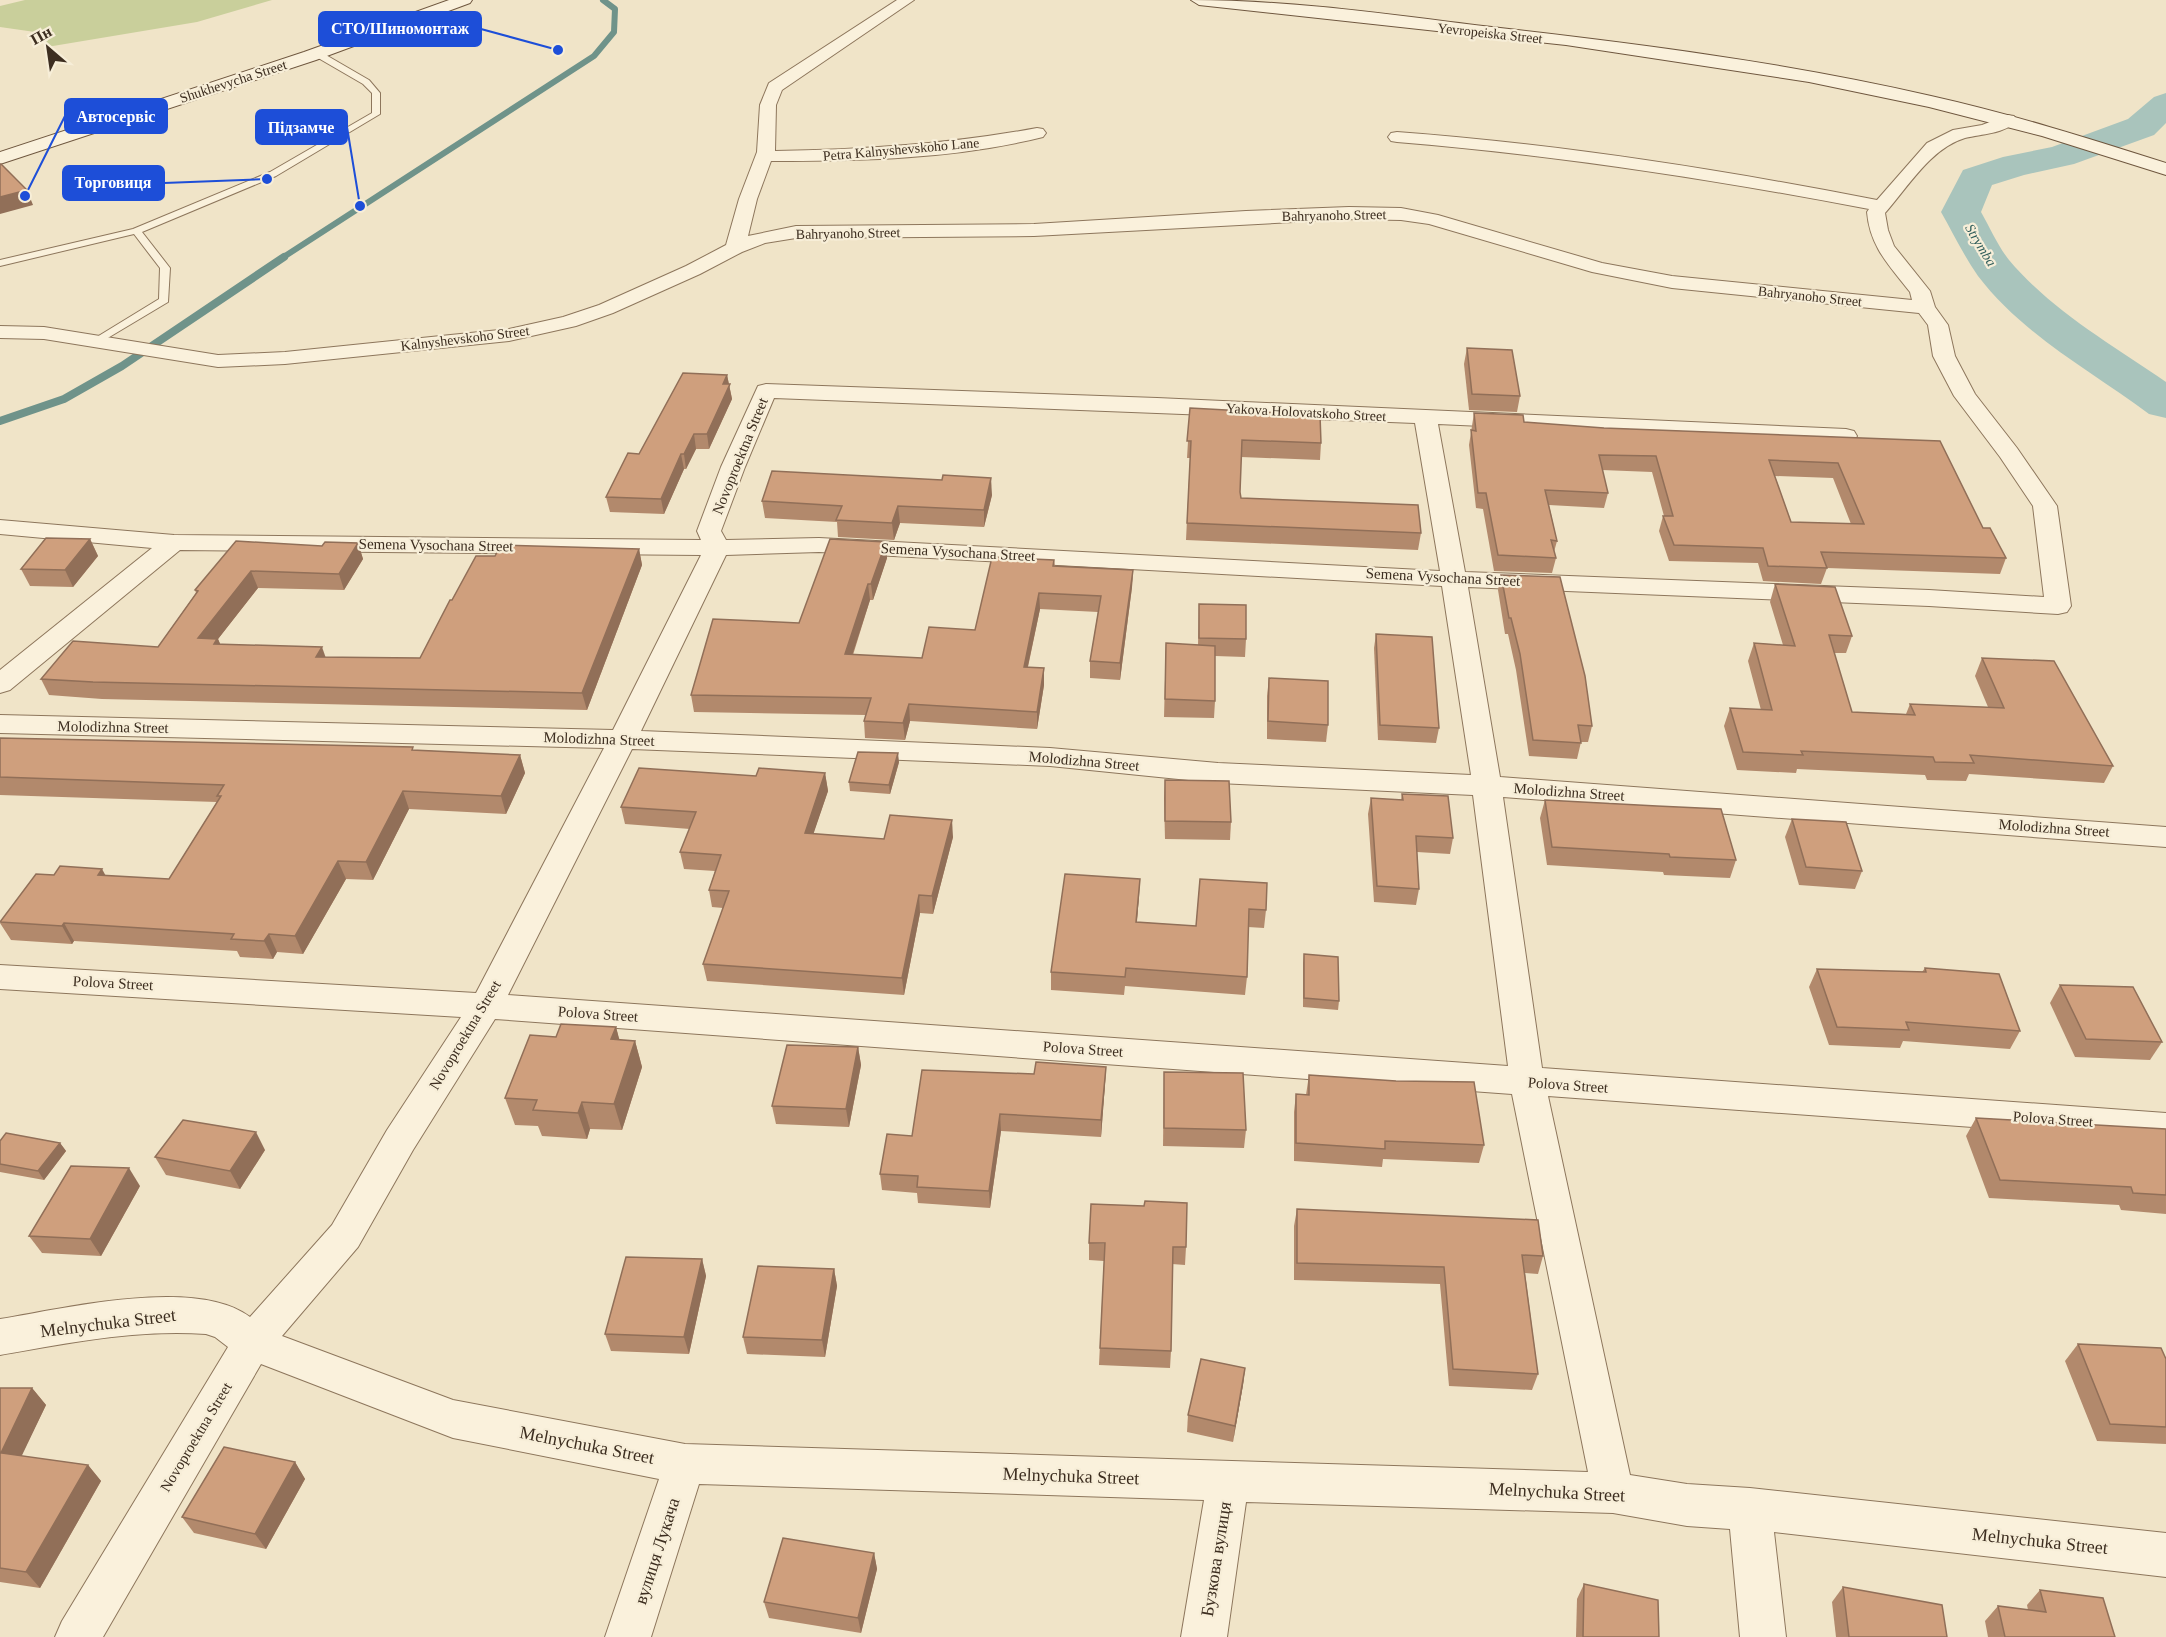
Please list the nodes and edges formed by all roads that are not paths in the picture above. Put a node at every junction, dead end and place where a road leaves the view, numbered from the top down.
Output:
1 (464, 0) edge
2 (907, 0) edge
3 (1199, 0) edge
4 (316, 53) junction
5 (2008, 120) junction
6 (1037, 133) dead end
7 (1397, 137) dead end
8 (764, 156) junction
9 (0, 158) edge
10 (2166, 169) edge
11 (1881, 206) junction
12 (136, 231) junction
13 (735, 248) junction
14 (0, 262) edge
15 (1925, 307) junction
16 (0, 332) edge
17 (97, 340) junction
18 (766, 391) joint
19 (1425, 417) junction
20 (1846, 436) edge
21 (0, 527) edge
22 (174, 542) junction
23 (717, 548) junction
24 (1454, 579) junction
25 (0, 684) edge
26 (0, 724) edge
27 (623, 739) junction
28 (1487, 786) junction
29 (2166, 837) edge
30 (0, 977) edge
31 (486, 1006) junction
32 (1527, 1082) junction
33 (2166, 1127) edge
34 (0, 1337) edge
35 (252, 1343) junction
36 (685, 1464) junction
37 (1228, 1481) junction
38 (1613, 1493) junction
39 (1750, 1509) junction
40 (2166, 1555) edge
41 (78, 1637) edge
42 (628, 1637) edge
43 (1204, 1637) edge
44 (1763, 1637) edge

1 - 4 main road, Shukhevycha Street
2 - 8 street
3 - 5 main road, Yevropeiska Street
4 - 9 main road, Shukhevycha Street
4 - 12 lane
5 - 10 main road, Yevropeiska Street
5 - 11 street
6 - 8 street, Petra Kalnyshevskoho Lane
7 - 11 street
8 - 13 street
11 - 15 street
12 - 14 lane
12 - 17 lane
13 - 15 street, Bahryanoho Street
13 - 17 street, Kalnyshevskoho Street
15 - 24 street, Semena Vysochana Street
16 - 17 street, Kalnyshevskoho Street
18 - 19 street, Yakova Holovatskoho Street
18 - 23 street, Novoproektna Street
19 - 20 street, Yakova Holovatskoho Street
19 - 24 street
21 - 22 street, Semena Vysochana Street
22 - 23 street, Semena Vysochana Street
22 - 25 street
23 - 24 street, Semena Vysochana Street
23 - 27 street, Novoproektna Street
24 - 28 street
26 - 27 street, Molodizhna Street
27 - 28 street, Molodizhna Street
27 - 31 street, Novoproektna Street
28 - 29 street, Molodizhna Street
28 - 32 street
30 - 31 street, Polova Street
31 - 32 street, Polova Street
31 - 35 street, Novoproektna Street
32 - 33 street, Polova Street
32 - 38 street
34 - 35 street, Melnychuka Street
35 - 36 street, Melnychuka Street
35 - 41 street, Novoproektna Street
36 - 37 street, Melnychuka Street
36 - 42 street, вулиця Лукача
37 - 38 street, Melnychuka Street
37 - 43 street, Бузкова вулиця
38 - 39 street, Melnychuka Street
39 - 40 street, Melnychuka Street
39 - 44 street

